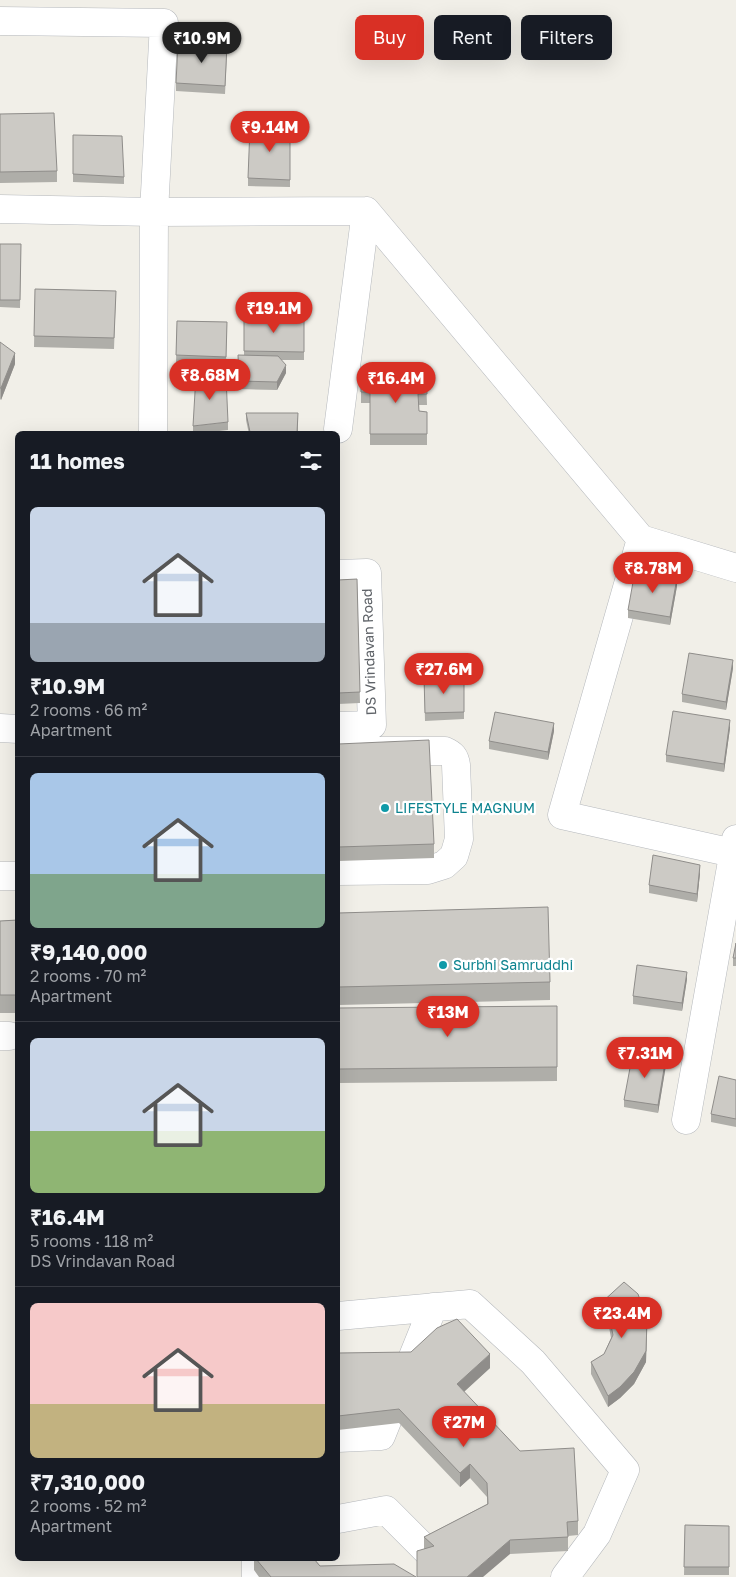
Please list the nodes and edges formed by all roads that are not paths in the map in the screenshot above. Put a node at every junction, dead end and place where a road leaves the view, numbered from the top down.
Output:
1 (0, 21) edge
2 (0, 209) edge
3 (366, 211) junction
4 (154, 212) junction
5 (338, 429) dead end
6 (153, 431) edge
7 (641, 539) junction
8 (736, 568) edge
9 (340, 574) edge
10 (340, 726) edge
11 (0, 728) edge
12 (15, 729) edge
13 (340, 751) edge
14 (735, 846) edge
15 (340, 871) edge
16 (0, 876) edge
17 (15, 876) edge
18 (686, 1120) dead end
19 (433, 1307) junction
20 (340, 1316) edge
21 (340, 1438) edge
22 (340, 1519) edge
23 (256, 1561) edge
24 (256, 1577) edge
25 (453, 1577) edge
26 (565, 1577) edge

1 - 4 street
2 - 4 street
3 - 4 street
3 - 5 street
3 - 7 street
4 - 6 street
7 - 8 street
7 - 14 street
9 - 10 street, DS Vrindavan Road
11 - 12 street
13 - 15 street
14 - 18 street
16 - 17 street
19 - 20 street
19 - 21 street
19 - 26 street
22 - 25 street
23 - 24 street

